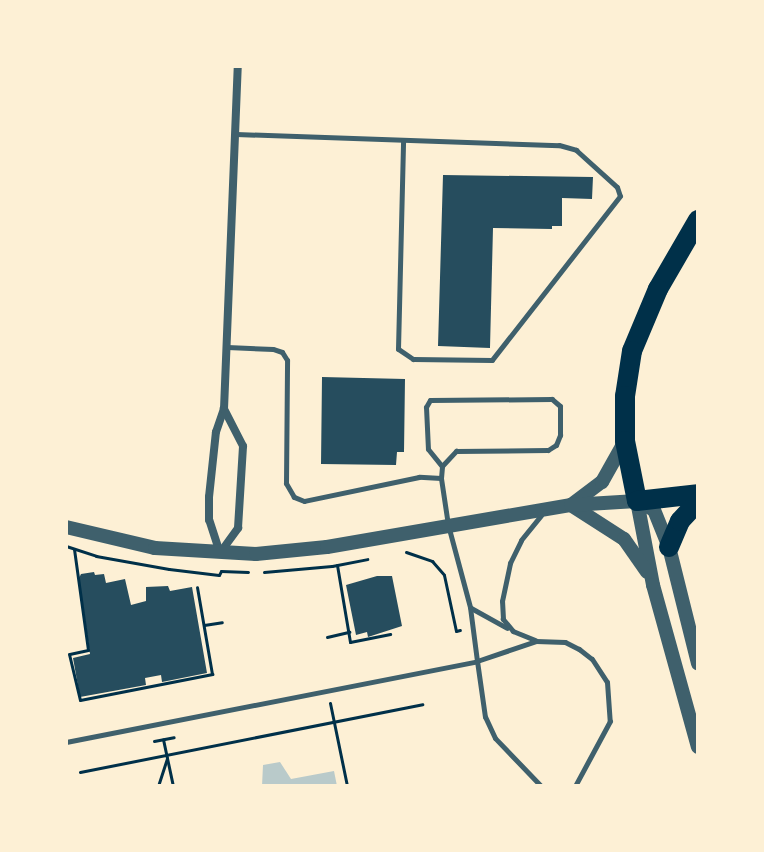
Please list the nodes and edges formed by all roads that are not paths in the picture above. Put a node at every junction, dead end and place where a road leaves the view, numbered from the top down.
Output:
1 (238, 66) edge
2 (236, 134) junction
3 (403, 140) junction
4 (698, 220) edge
5 (227, 347) junction
6 (224, 409) junction
7 (625, 441) junction
8 (442, 466) junction
9 (441, 478) junction
10 (698, 494) edge
11 (637, 501) junction
12 (698, 502) edge
13 (571, 505) junction
14 (545, 509) junction
15 (448, 525) junction
16 (66, 527) edge
17 (669, 547) junction
18 (220, 554) junction
19 (653, 585) junction
20 (470, 607) junction
21 (513, 631) junction
22 (536, 641) junction
23 (477, 661) junction
24 (698, 663) edge
25 (66, 742) edge
26 (698, 747) edge
27 (541, 786) edge
28 (575, 786) edge

1 - 2 street
2 - 3 lane
2 - 5 street
3 - 3 lane
4 - 7 highway
5 - 6 street
5 - 9 lane
6 - 18 street
6 - 18 street
7 - 11 highway
7 - 13 street
8 - 8 lane
8 - 9 lane
9 - 15 lane
10 - 11 highway
11 - 13 street
11 - 17 street
11 - 19 street
12 - 17 highway
13 - 14 street
13 - 19 street
14 - 15 street
14 - 21 lane
15 - 18 street
15 - 20 lane
16 - 18 street
17 - 24 street
19 - 26 street
20 - 21 lane
20 - 23 lane
21 - 22 lane
22 - 23 lane
22 - 28 lane
23 - 25 lane
23 - 27 lane

